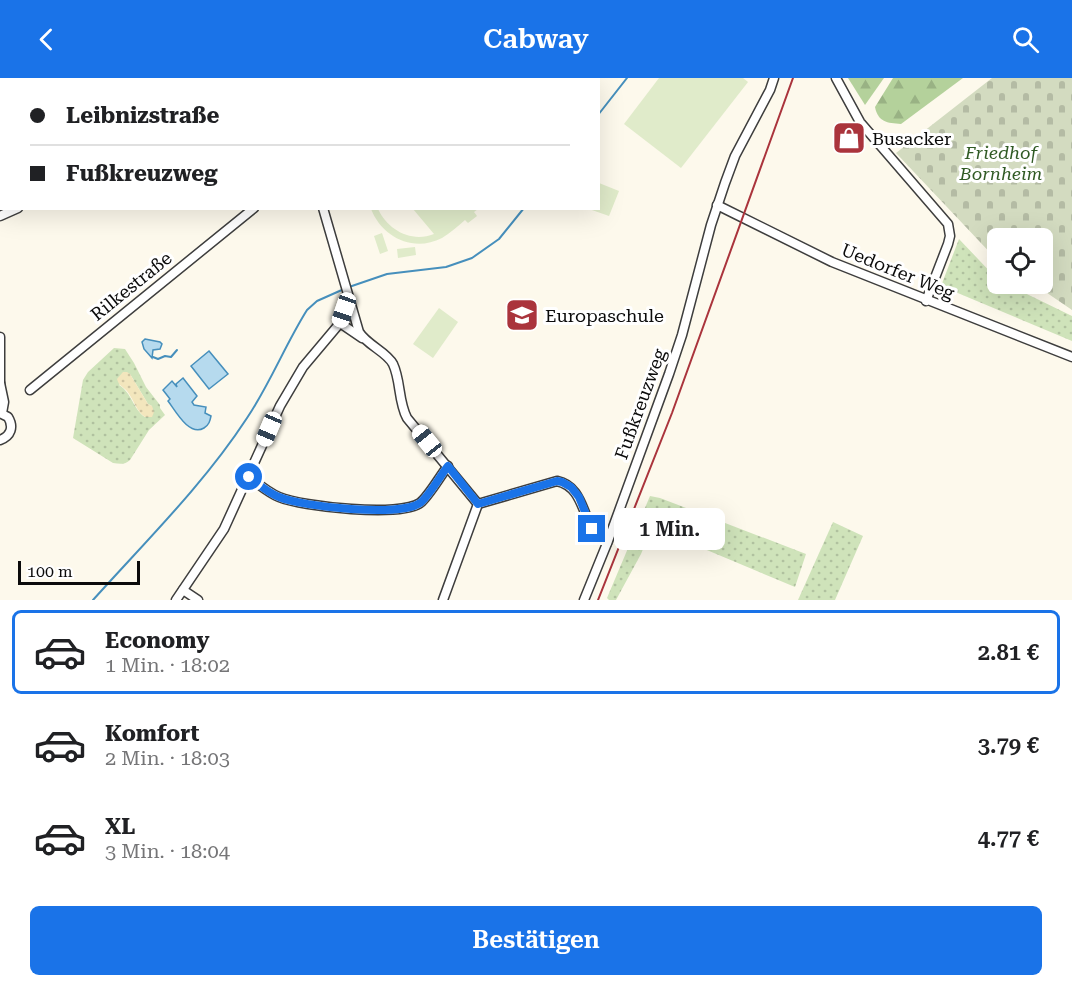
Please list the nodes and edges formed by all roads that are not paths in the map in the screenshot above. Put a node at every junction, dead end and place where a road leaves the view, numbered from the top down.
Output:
1 (774, 78) edge
2 (836, 78) edge
3 (717, 205) junction
4 (252, 210) edge
5 (324, 210) edge
6 (349, 297) junction
7 (926, 301) junction
8 (340, 323) junction
9 (0, 337) edge
10 (363, 338) junction
11 (1072, 357) edge
12 (0, 383) edge
13 (30, 390) dead end
14 (1, 413) edge
15 (1, 442) edge
16 (448, 466) junction
17 (249, 477) junction
18 (478, 504) junction
19 (607, 543) junction
20 (183, 590) junction
21 (176, 600) edge
22 (198, 600) edge
23 (443, 600) edge
24 (584, 600) edge

1 - 3 street, Fußkreuzweg
2 - 7 street
3 - 7 street, Uedorfer Weg
3 - 19 street, Fußkreuzweg
4 - 13 street, Rilkestraße
5 - 6 street
6 - 8 street
6 - 10 street
7 - 11 street, Uedorfer Weg
8 - 10 street
8 - 17 street
9 - 12 street
10 - 16 street
12 - 14 street
14 - 15 street
16 - 17 street
16 - 18 street
17 - 20 street
18 - 19 street
18 - 23 street
19 - 24 street, Fußkreuzweg
20 - 21 street
20 - 22 street

